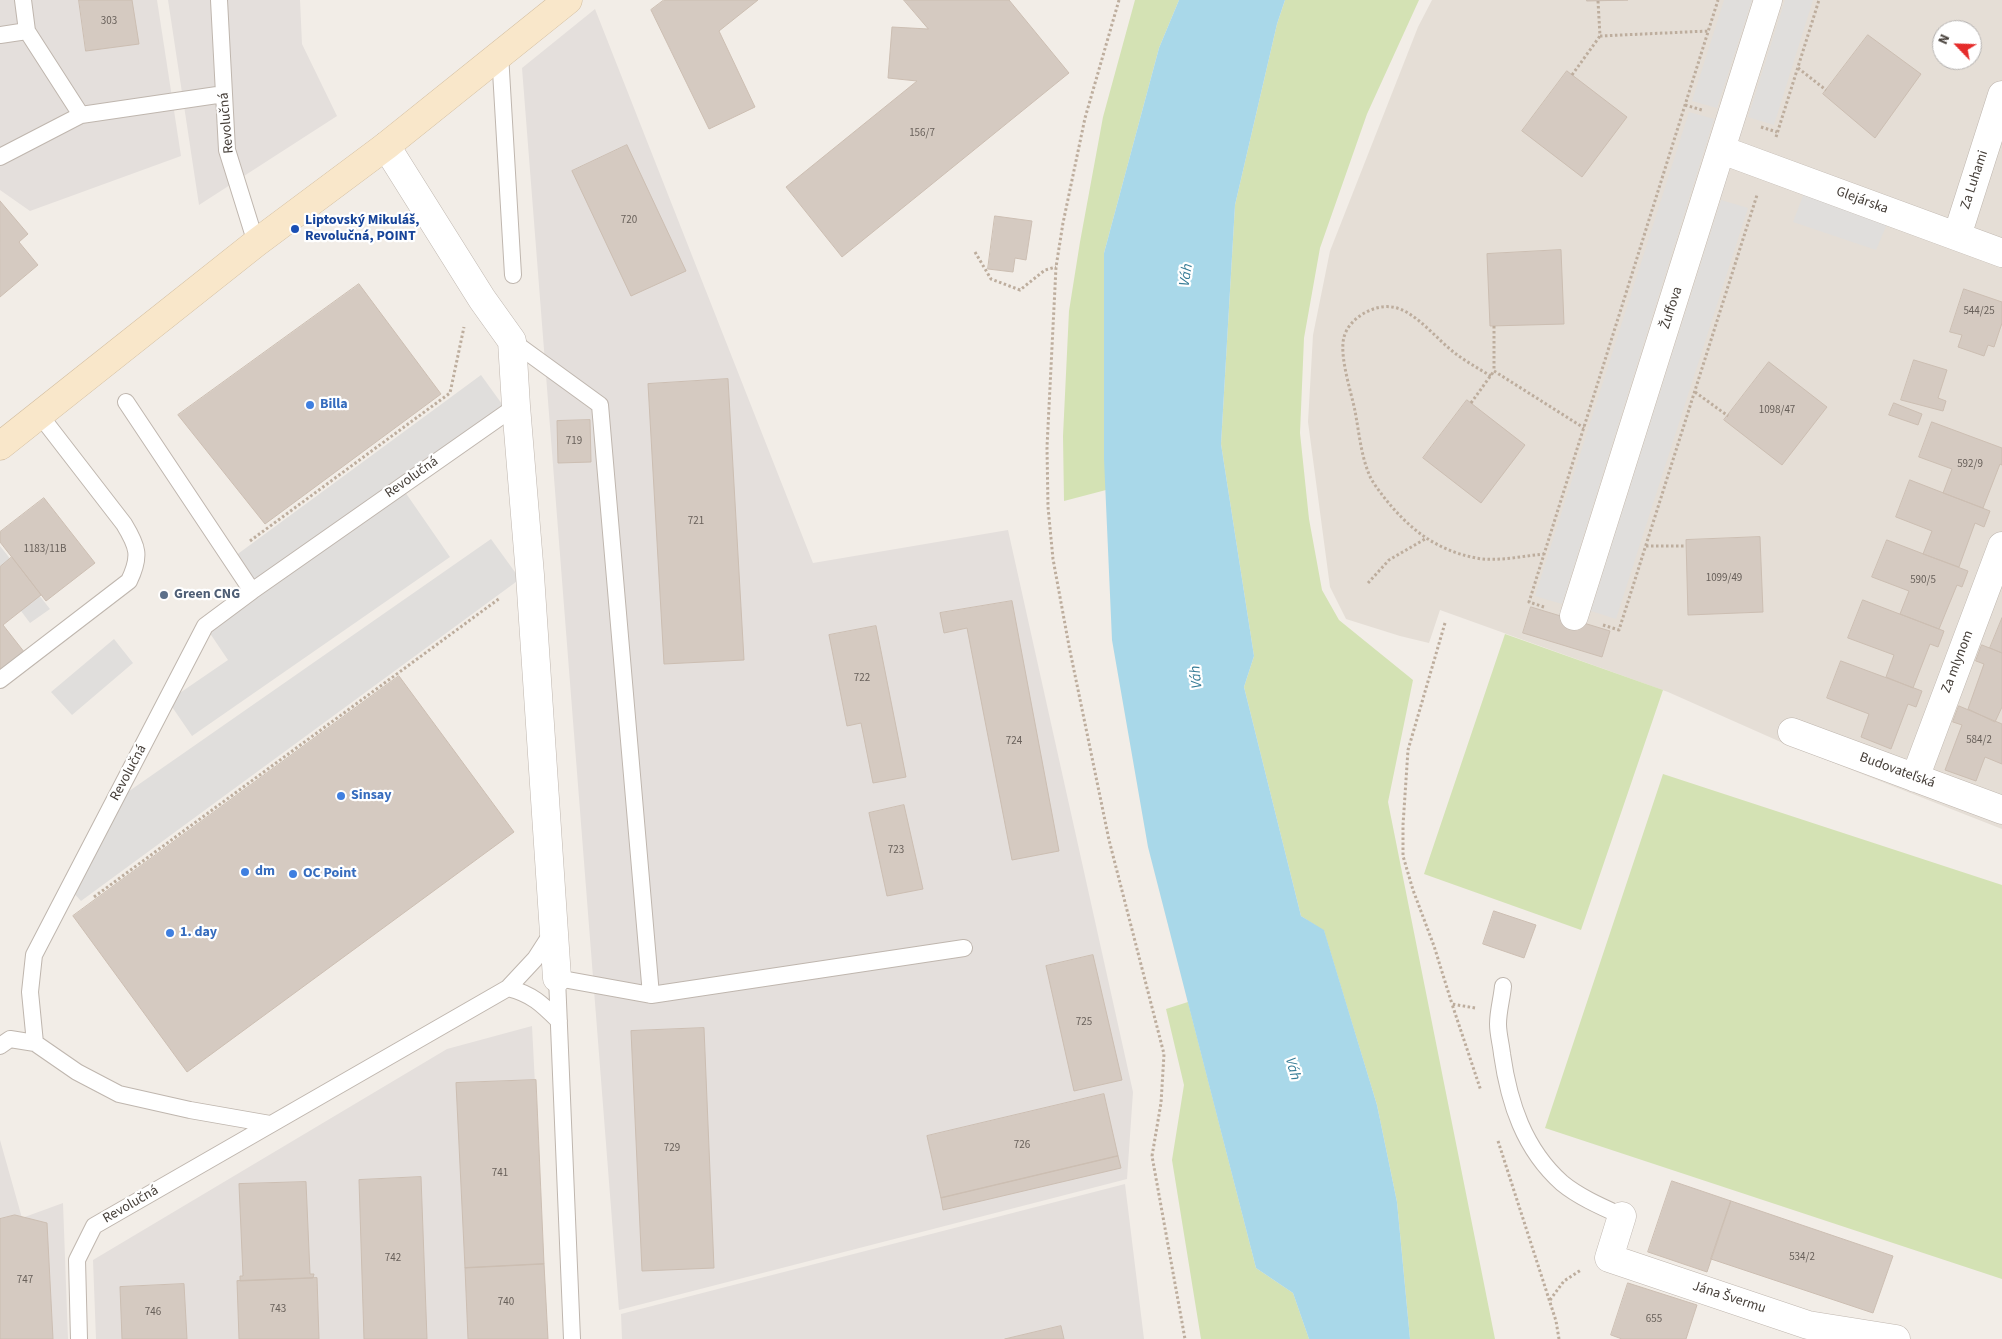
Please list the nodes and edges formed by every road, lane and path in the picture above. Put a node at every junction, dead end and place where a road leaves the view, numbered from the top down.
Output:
1 (23, 0) edge
2 (220, 0) edge
3 (568, 0) edge
4 (1119, 0) edge
5 (1718, 0) edge
6 (1768, 0) edge
7 (1819, 0) edge
8 (1598, 1) edge
9 (1708, 31) junction
10 (27, 32) junction
11 (0, 35) edge
12 (1600, 36) junction
13 (500, 54) junction
14 (1798, 68) junction
15 (1572, 75) dead end
16 (1826, 90) dead end
17 (224, 94) junction
18 (2002, 95) edge
19 (81, 115) junction
20 (386, 146) junction
21 (1722, 150) junction
22 (0, 157) edge
23 (1766, 166) junction
24 (1957, 236) junction
25 (256, 243) junction
26 (975, 252) dead end
27 (2002, 253) edge
28 (1056, 267) junction
29 (513, 275) dead end
30 (482, 299) junction
31 (1494, 326) dead end
32 (512, 341) junction
33 (1494, 371) junction
34 (1491, 376) junction
35 (1695, 392) junction
36 (126, 402) dead end
37 (1471, 403) dead end
38 (516, 406) junction
39 (39, 414) junction
40 (1728, 416) dead end
41 (1584, 428) junction
42 (0, 446) edge
43 (1426, 538) junction
44 (1646, 546) junction
45 (1686, 546) dead end
46 (2002, 546) edge
47 (1544, 554) junction
48 (229, 556) junction
49 (530, 575) junction
50 (1368, 583) dead end
51 (252, 590) junction
52 (1574, 616) junction
53 (1445, 624) dead end
54 (0, 680) edge
55 (1792, 732) dead end
56 (1915, 778) junction
57 (2002, 810) edge
58 (93, 898) dead end
59 (554, 929) junction
60 (964, 948) dead end
61 (557, 978) junction
62 (1503, 986) dead end
63 (508, 988) junction
64 (651, 995) junction
65 (1452, 1004) dead end
66 (559, 1021) junction
67 (35, 1042) junction
68 (0, 1046) edge
69 (270, 1124) junction
70 (1622, 1216) joint
71 (1609, 1258) junction
72 (1549, 1300) dead end
73 (79, 1339) edge
74 (572, 1339) edge
75 (1184, 1339) edge
76 (1896, 1339) edge

1 - 10 lane
2 - 17 lane, Revolučná
3 - 13 main road
4 - 28 path
5 - 9 path
6 - 21 street, Žuffova
7 - 14 path
8 - 12 path
9 - 12 path
9 - 41 path
10 - 11 lane
10 - 19 lane
12 - 15 path
13 - 20 main road
13 - 29 lane
14 - 16 path
14 - 23 path
17 - 19 lane
17 - 25 lane, Revolučná
18 - 24 street, Za Luhami
19 - 22 lane
20 - 25 main road
20 - 30 street
21 - 23 street, Glejárska
21 - 52 street, Žuffova
23 - 24 street, Glejárska
23 - 35 path
24 - 27 street, Glejárska
25 - 39 main road
26 - 28 path
28 - 75 path
30 - 32 street
30 - 48 path
31 - 33 path
32 - 38 street
32 - 64 lane
33 - 34 path
33 - 41 path
34 - 37 path
34 - 43 path
35 - 40 path
35 - 44 path
36 - 48 lane
38 - 49 street
38 - 51 lane, Revolučná
39 - 42 main road
39 - 54 lane
41 - 47 path
43 - 47 path
43 - 50 path
44 - 45 path
44 - 52 path
46 - 56 street, Za mlynom
47 - 52 path
48 - 51 lane
49 - 58 path
49 - 59 street
51 - 67 lane, Revolučná
53 - 65 path
55 - 56 street, Budovateľská
56 - 57 street, Budovateľská
59 - 61 street
59 - 63 lane, Revolučná
60 - 64 lane
61 - 64 lane
61 - 66 lane
62 - 70 lane
63 - 66 lane
63 - 69 lane, Revolučná
66 - 74 lane
67 - 68 lane
67 - 69 lane
69 - 73 lane, Revolučná
70 - 71 street
71 - 72 path
71 - 76 street, Jána Švermu

